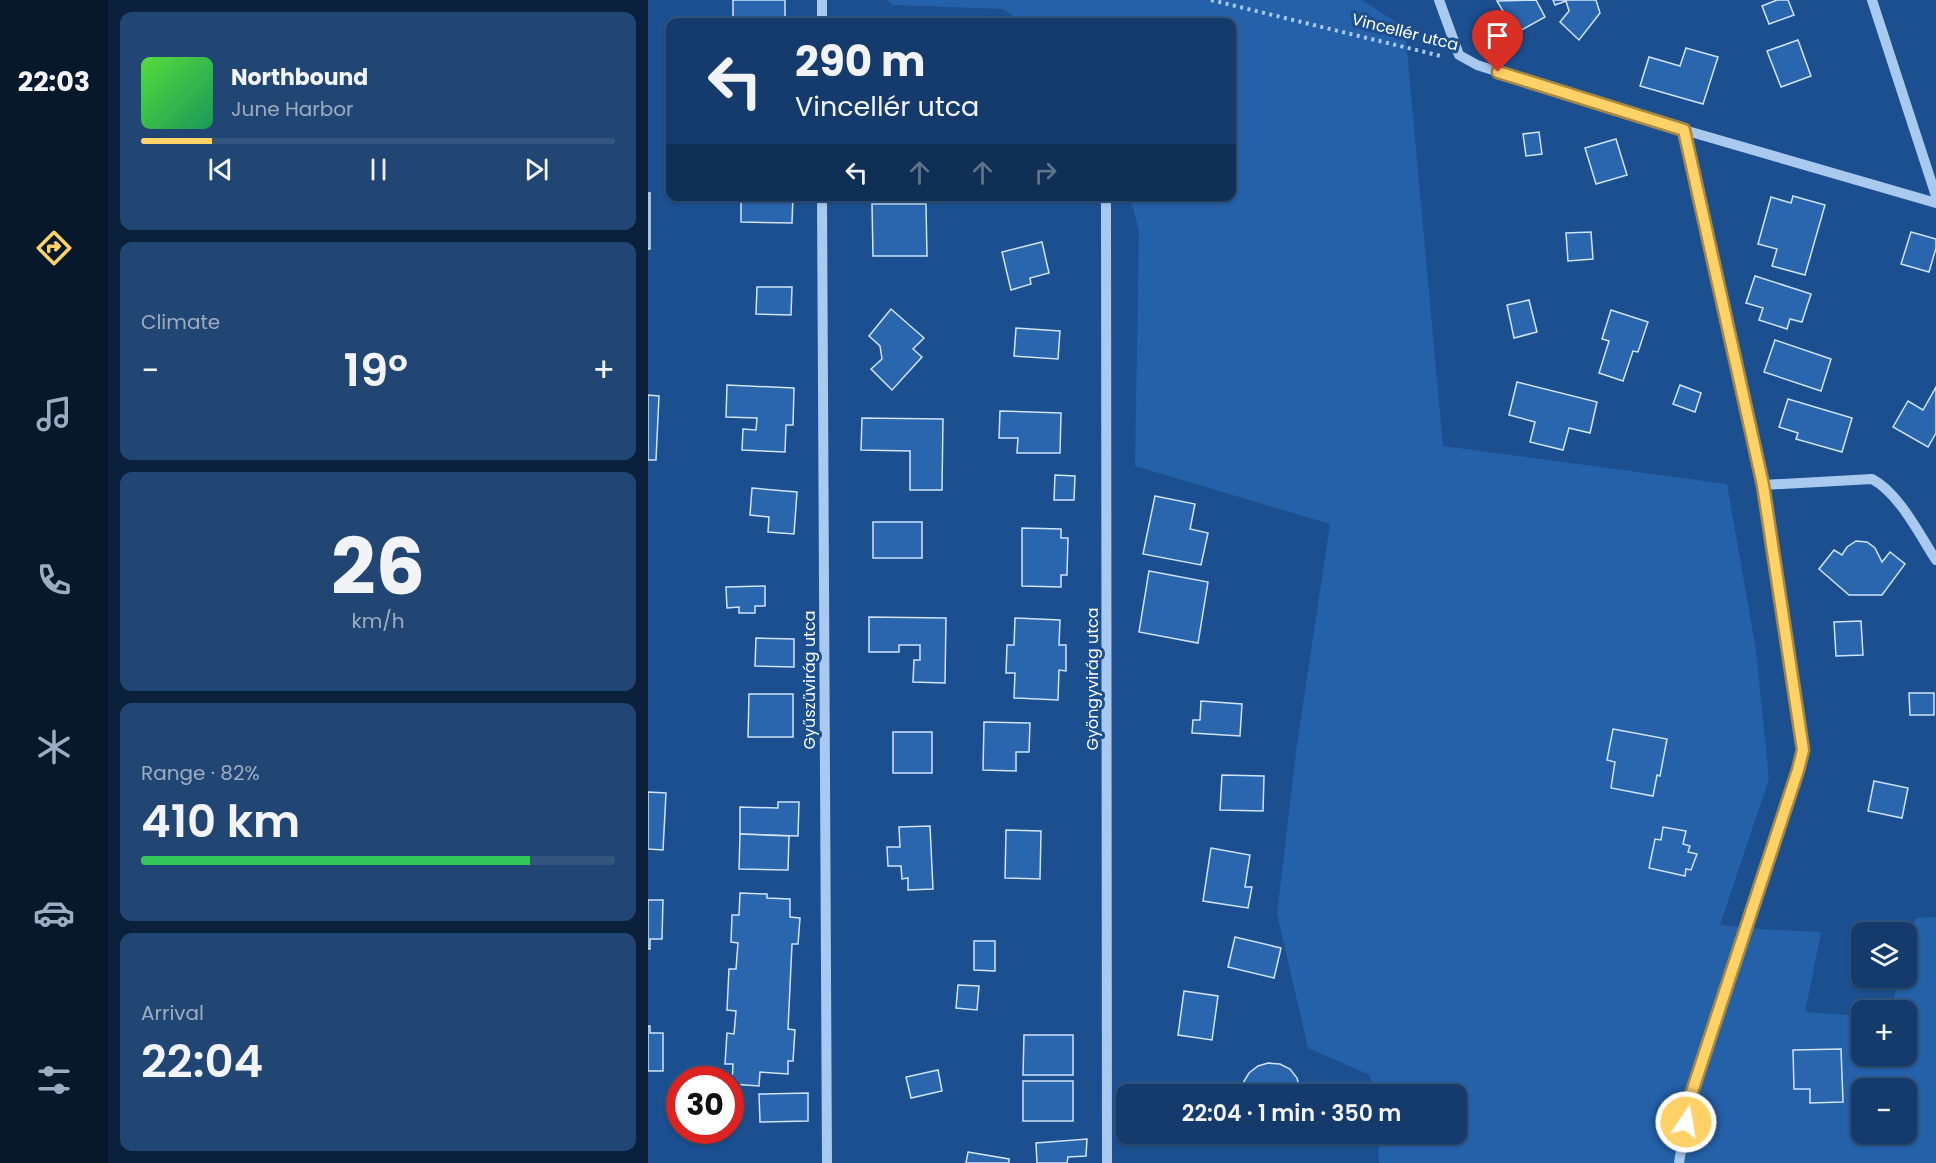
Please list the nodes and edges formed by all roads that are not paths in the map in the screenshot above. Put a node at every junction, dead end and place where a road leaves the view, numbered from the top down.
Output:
1 (822, 0) edge
2 (1440, 0) edge
3 (1872, 0) edge
4 (822, 18) edge
5 (1684, 130) junction
6 (1936, 196) edge
7 (822, 201) edge
8 (1106, 201) edge
9 (1936, 203) edge
10 (1763, 485) junction
11 (1936, 560) edge
12 (827, 1163) edge
13 (1107, 1163) edge
14 (1679, 1163) edge

1 - 4 street
2 - 5 street, Vincellér utca
3 - 6 street
5 - 9 street, Vincellér utca
5 - 10 street
7 - 12 street, Gyűszűvirág utca
8 - 13 street, Gyöngyvirág utca
10 - 11 street
10 - 14 street

